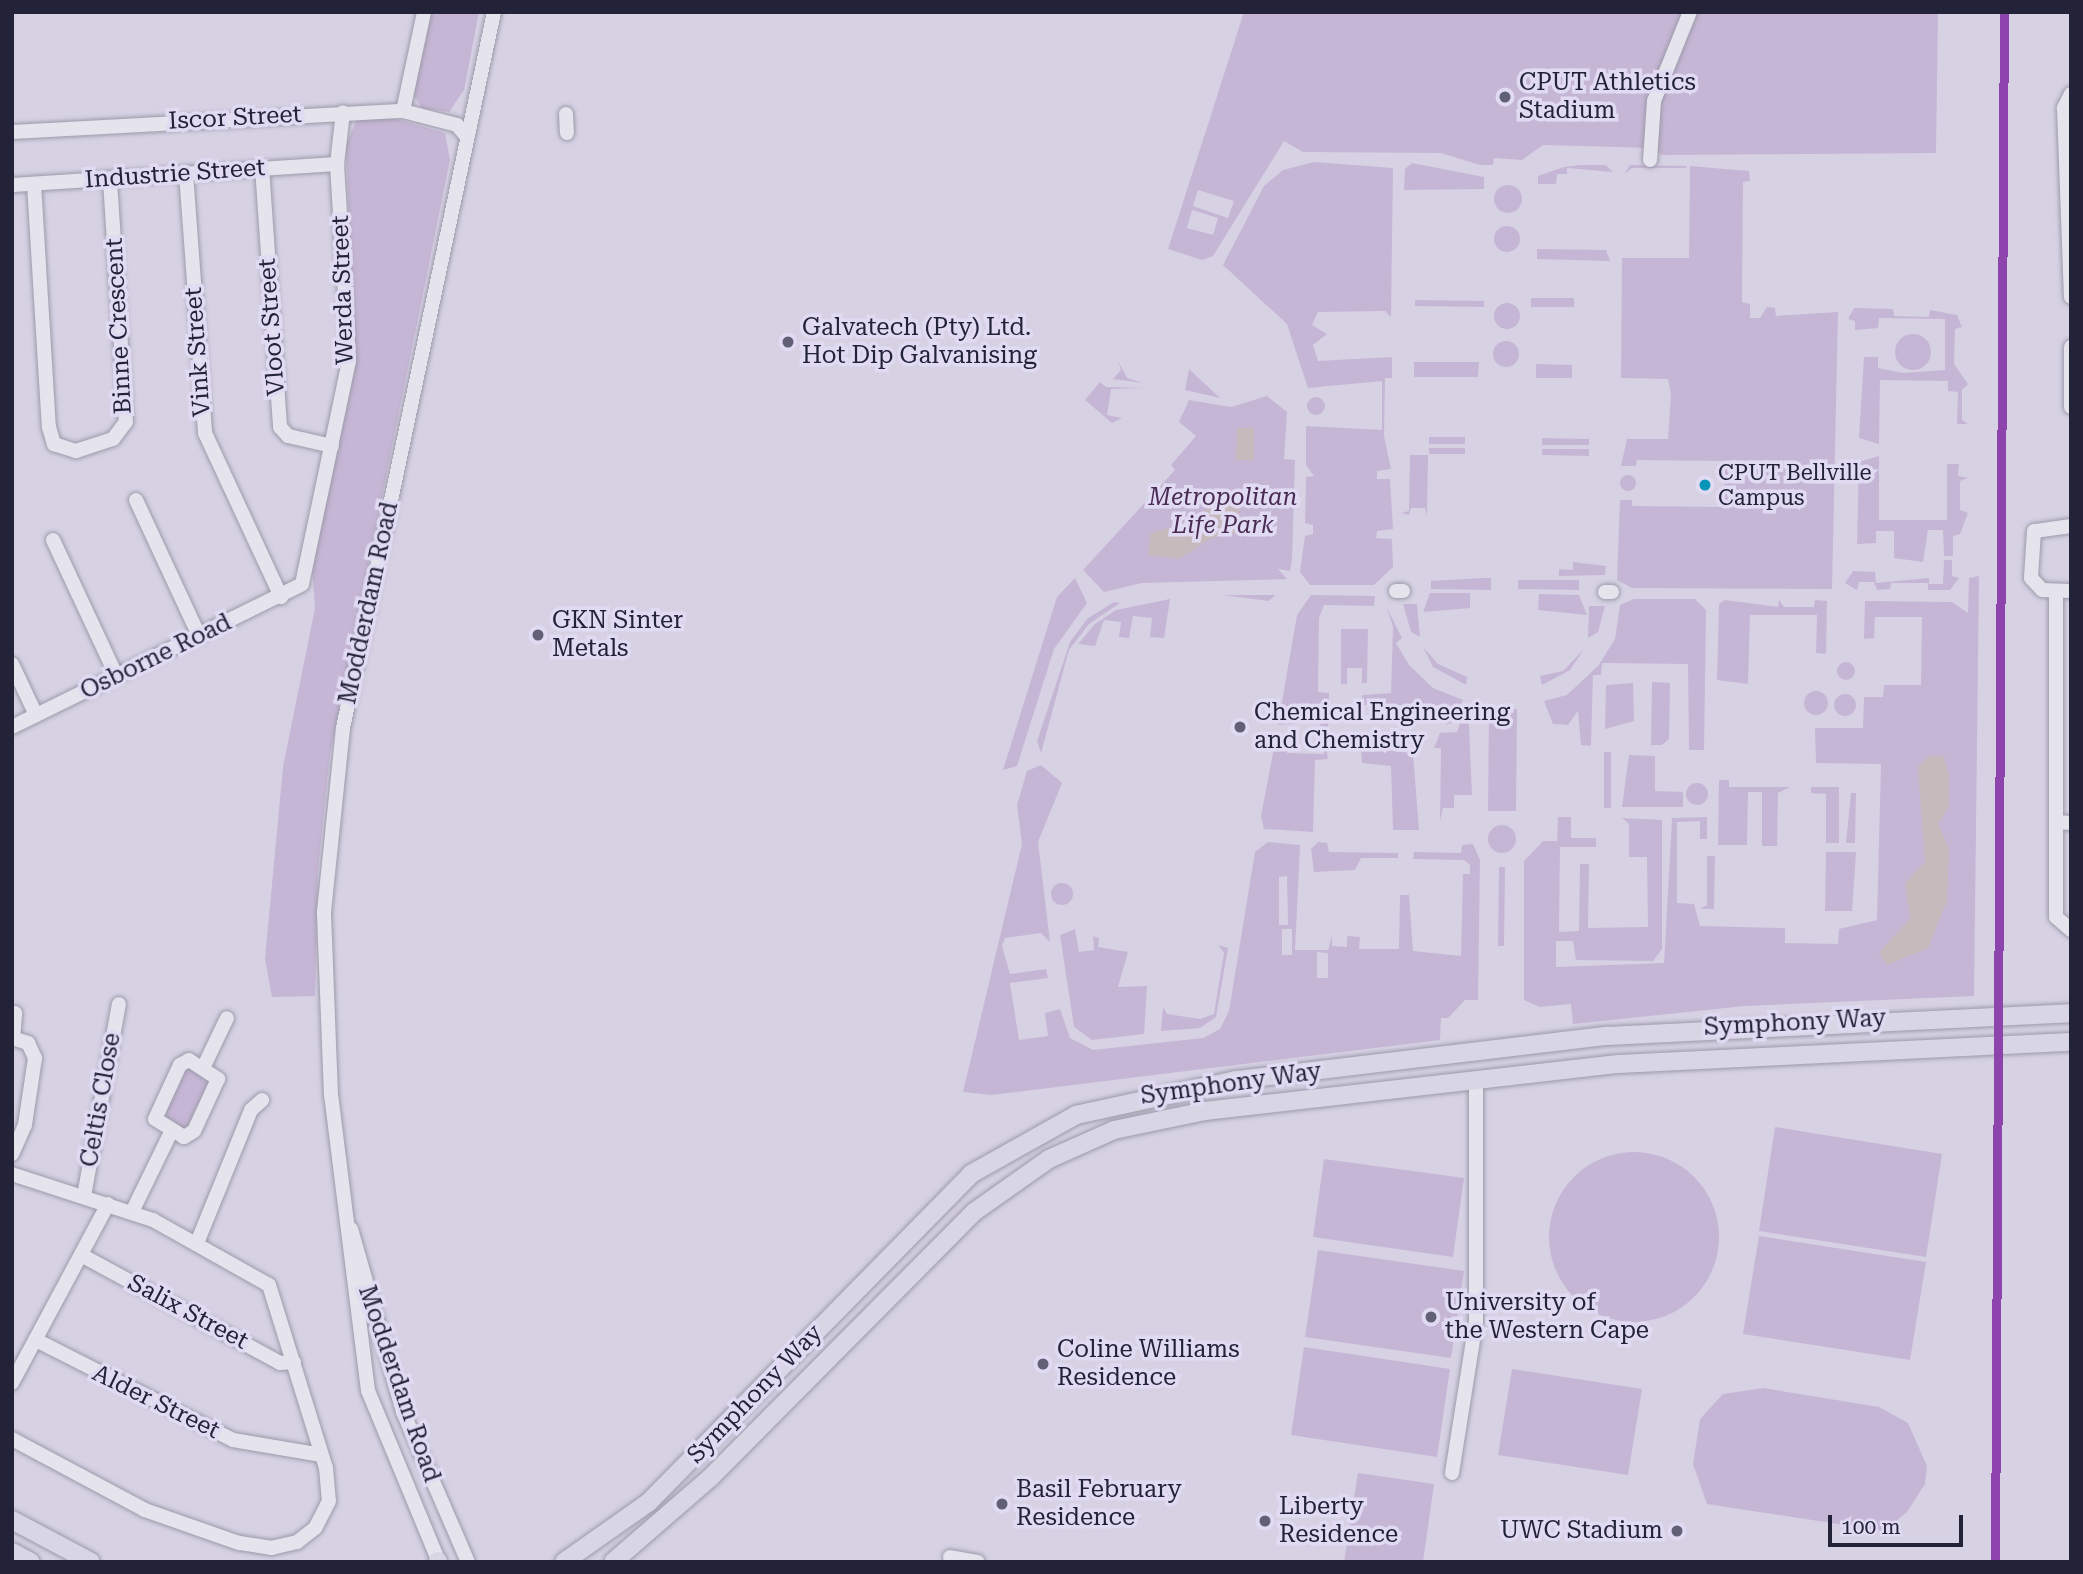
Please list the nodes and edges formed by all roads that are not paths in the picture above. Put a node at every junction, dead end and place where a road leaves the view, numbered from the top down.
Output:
1 (424, 12) edge
2 (494, 12) edge
3 (1690, 12) edge
4 (2071, 94) edge
5 (403, 111) junction
6 (343, 112) junction
7 (566, 114) dead end
8 (462, 131) junction
9 (12, 132) edge
10 (567, 134) dead end
11 (1650, 160) dead end
12 (337, 164) junction
13 (262, 168) junction
14 (186, 173) junction
15 (110, 179) junction
16 (34, 184) junction
17 (12, 185) edge
18 (2071, 297) edge
19 (2071, 347) edge
20 (2071, 382) edge
21 (2071, 407) edge
22 (332, 446) junction
23 (136, 500) dead end
24 (2071, 526) edge
25 (53, 540) dead end
26 (299, 588) joint
27 (2056, 591) junction
28 (2071, 591) edge
29 (281, 597) junction
30 (199, 636) junction
31 (12, 664) edge
32 (116, 675) junction
33 (2063, 714) edge
34 (36, 715) junction
35 (12, 727) edge
36 (2063, 823) edge
37 (2071, 930) edge
38 (118, 1004) dead end
39 (15, 1013) dead end
40 (2071, 1013) edge
41 (227, 1018) dead end
42 (13, 1038) edge
43 (2071, 1042) edge
44 (204, 1066) junction
45 (1476, 1089) dead end
46 (262, 1100) dead end
47 (171, 1132) junction
48 (12, 1154) edge
49 (12, 1174) edge
50 (84, 1196) junction
51 (343, 1201) junction
52 (108, 1205) junction
53 (132, 1212) junction
54 (197, 1243) junction
55 (83, 1256) junction
56 (36, 1340) junction
57 (294, 1362) junction
58 (12, 1383) edge
59 (12, 1439) edge
60 (322, 1455) junction
61 (1452, 1473) dead end
62 (12, 1520) edge
63 (12, 1552) edge
64 (950, 1557) dead end
65 (31, 1562) edge
66 (91, 1562) edge
67 (438, 1562) edge
68 (468, 1562) edge
69 (564, 1562) edge
70 (613, 1562) edge
71 (978, 1562) edge

1 - 5 street
2 - 8 street, Modderdam Road
3 - 11 street
4 - 18 street
5 - 6 street, Iscor Street
5 - 8 street, Iscor Street
6 - 9 street, Iscor Street
6 - 12 street, Werda Street
7 - 10 street
8 - 51 street, Modderdam Road
12 - 13 street, Industrie Street
12 - 22 street, Werda Street
13 - 14 street, Industrie Street
13 - 22 street, Vloot Street
14 - 15 street, Industrie Street
14 - 29 street, Vink Street
15 - 16 street, Industrie Street
15 - 16 street, Binne Crescent
16 - 17 street, Industrie Street
19 - 20 street
20 - 21 street
22 - 26 street, Werda Street
23 - 30 street
24 - 27 street
25 - 32 street
26 - 29 street, Osborne Road
27 - 28 street
27 - 33 street
29 - 30 street, Osborne Road
30 - 32 street, Osborne Road
31 - 34 street
32 - 34 street, Osborne Road
33 - 36 street
34 - 35 street, Osborne Road
36 - 37 street
38 - 50 street, Celtis Close
39 - 42 street
40 - 69 main road, Symphony Way
41 - 44 street
42 - 48 street
43 - 70 main road, Symphony Way
44 - 47 street
44 - 47 street
45 - 61 street
46 - 54 street
47 - 53 street
49 - 50 street
50 - 52 street
51 - 67 street, Modderdam Road
51 - 68 street, Modderdam Road
52 - 53 street
52 - 55 street
53 - 54 street
54 - 57 street
55 - 56 street
55 - 57 street, Salix Street
56 - 58 street
56 - 60 street, Alder Street
57 - 60 street
59 - 60 street
62 - 66 main road
63 - 65 main road
64 - 71 street

